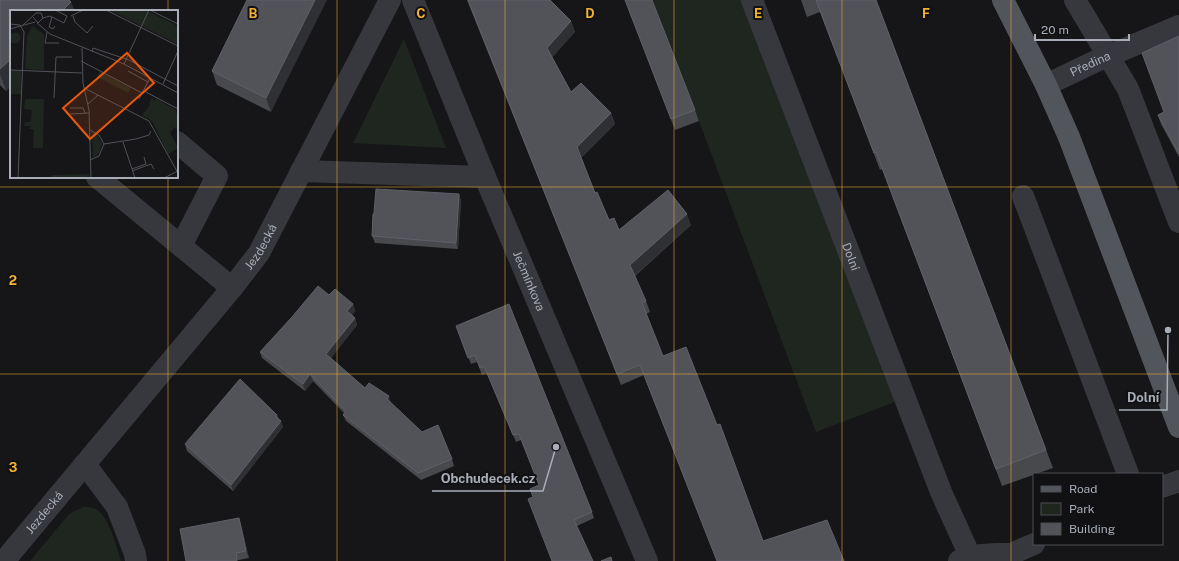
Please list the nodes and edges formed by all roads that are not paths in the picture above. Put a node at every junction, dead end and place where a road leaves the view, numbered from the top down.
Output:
1 (390, 0) edge
2 (413, 0) edge
3 (752, 0) edge
4 (1003, 0) edge
5 (1075, 0) edge
6 (1179, 26) edge
7 (1108, 56) junction
8 (1046, 85) junction
9 (178, 143) edge
10 (301, 171) junction
11 (485, 177) junction
12 (98, 178) edge
13 (1023, 196) dead end
14 (1179, 222) edge
15 (181, 246) junction
16 (232, 288) junction
17 (1179, 427) edge
18 (85, 464) junction
19 (1128, 473) edge
20 (1179, 481) edge
21 (1163, 487) edge
22 (1033, 545) edge
23 (1012, 558) edge
24 (965, 559) edge
25 (4, 561) edge
26 (136, 561) edge
27 (647, 561) edge

1 - 10 street, Jezdecká
2 - 11 street, Ječmínkova
3 - 24 street, Dolní
4 - 8 main road
5 - 7 street
6 - 7 street, Předina
7 - 8 street, Předina
7 - 14 street
8 - 17 main road
9 - 15 street
10 - 11 street
10 - 16 street, Jezdecká
11 - 27 street, Ječmínkova
12 - 15 street
13 - 19 street
15 - 16 street
16 - 18 street, Jezdecká
18 - 25 street, Jezdecká
18 - 26 street
20 - 21 street
22 - 23 street
23 - 24 street

